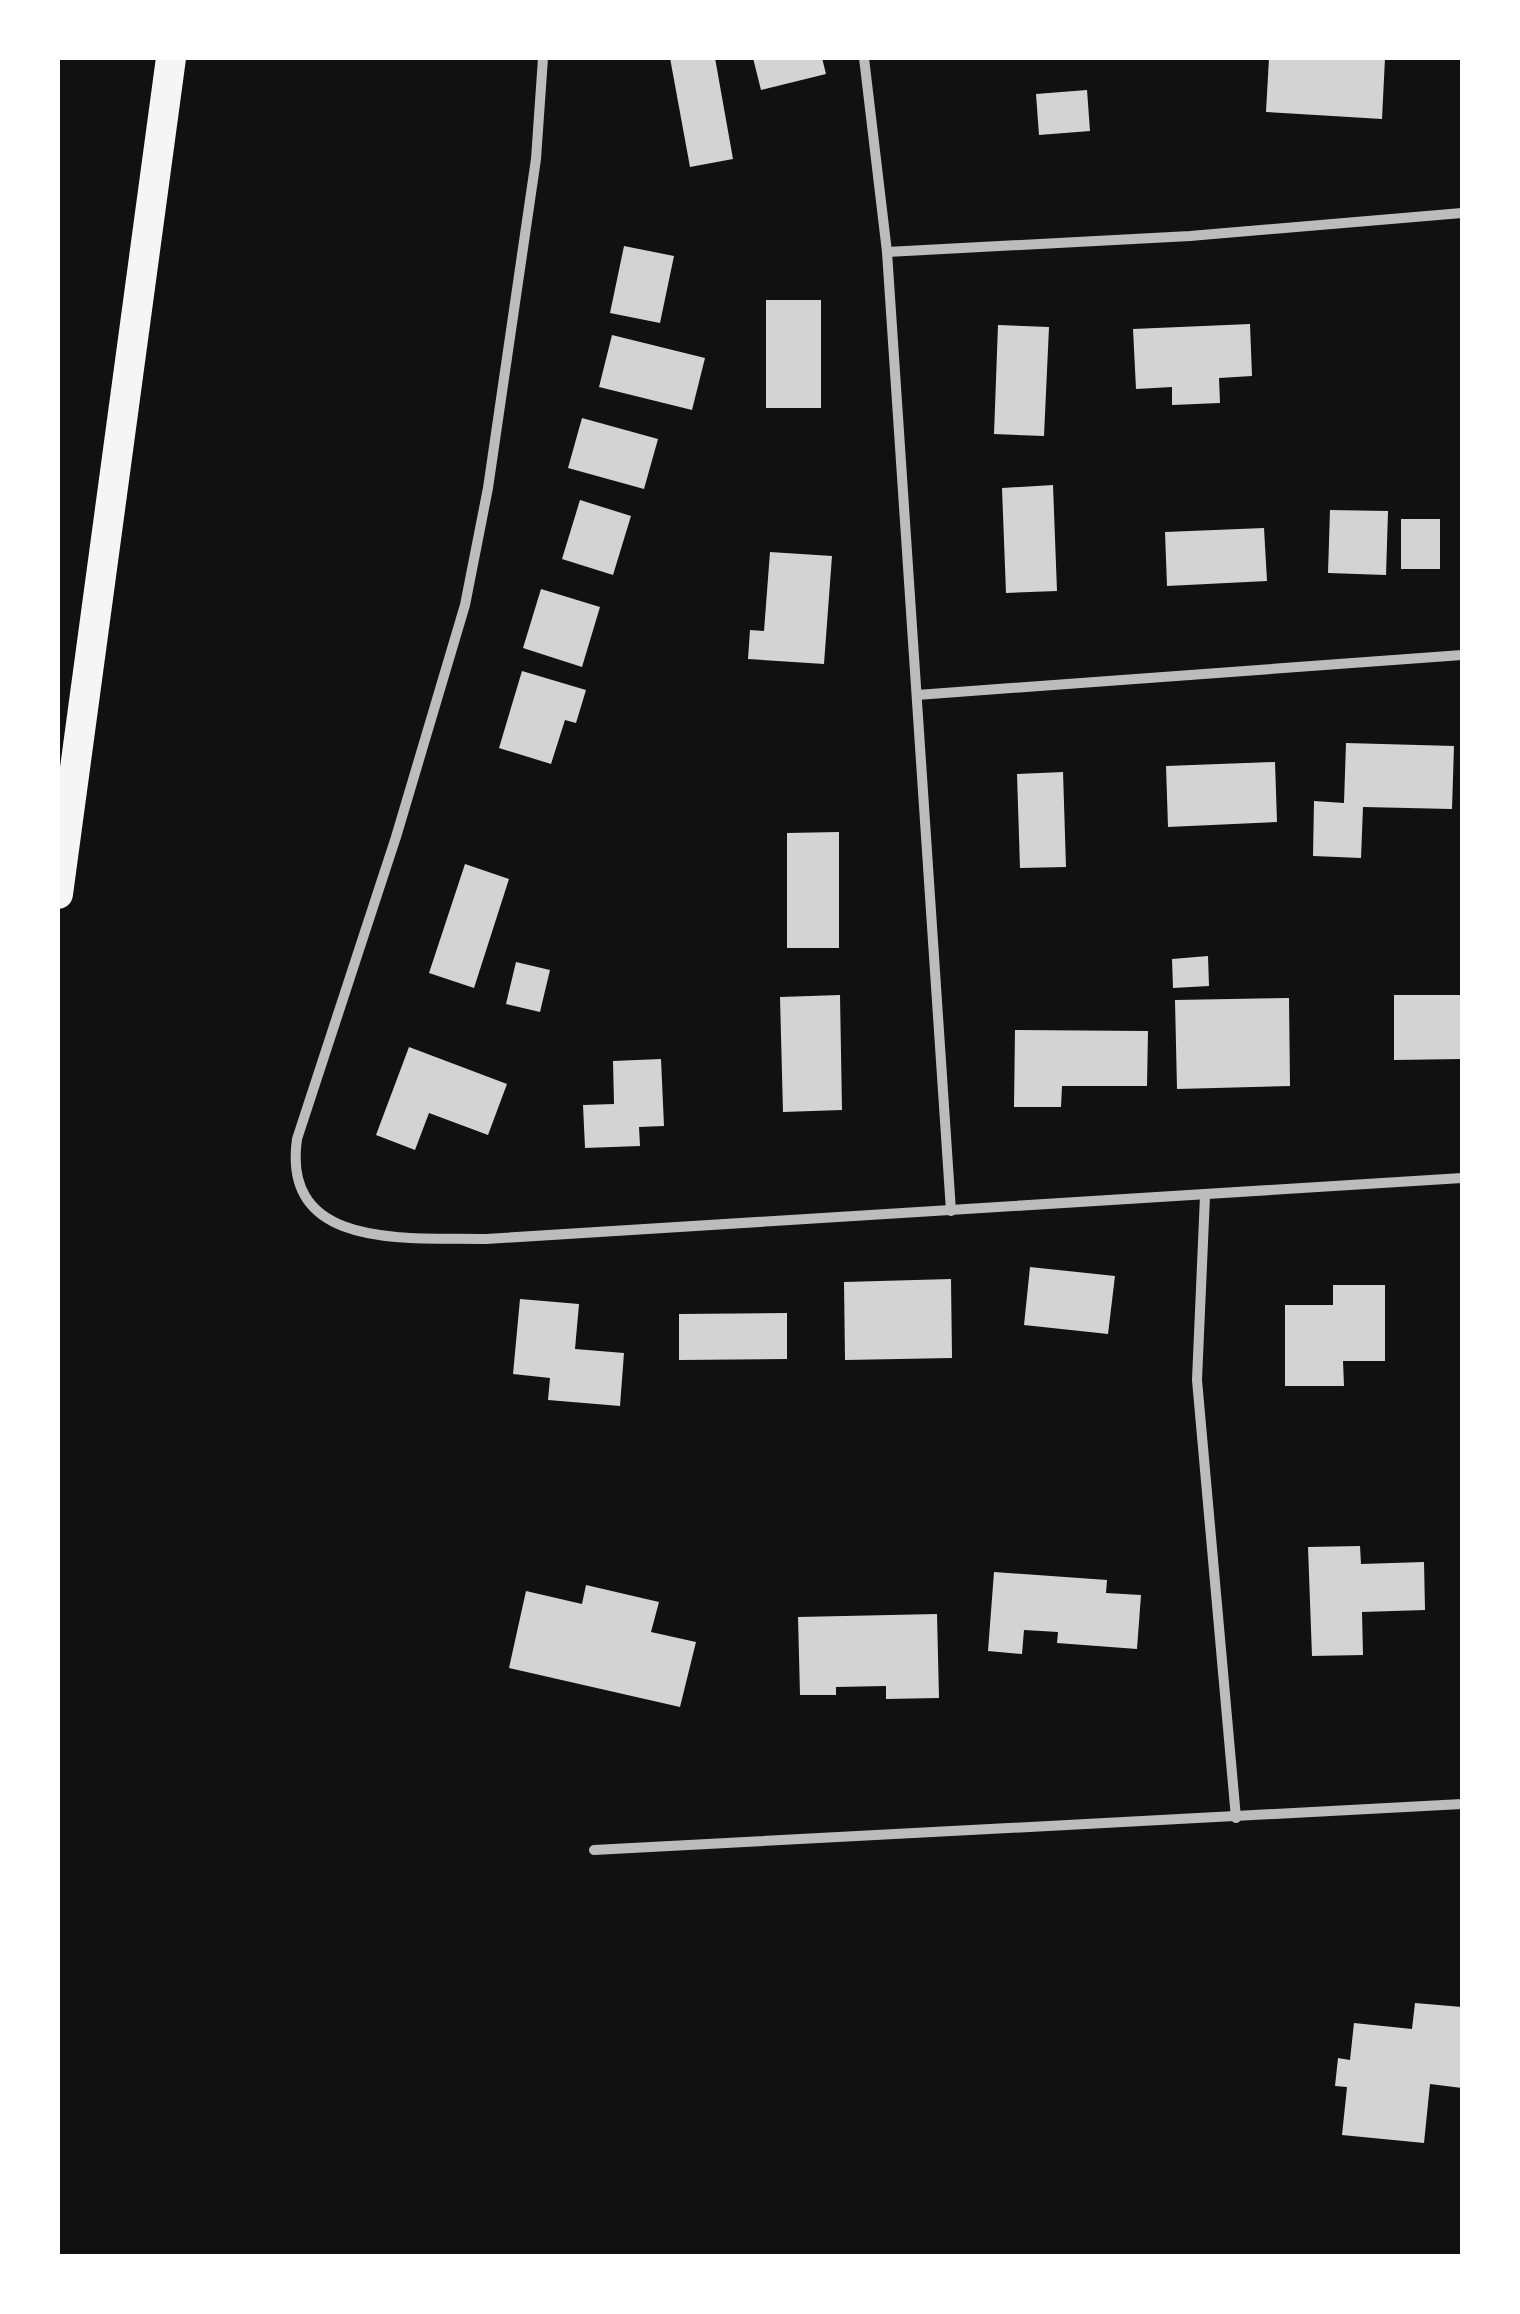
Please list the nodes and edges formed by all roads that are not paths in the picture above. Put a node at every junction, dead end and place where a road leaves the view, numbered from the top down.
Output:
1 (171, 58) edge
2 (543, 58) edge
3 (864, 58) edge
4 (1462, 213) edge
5 (887, 252) junction
6 (1462, 655) edge
7 (916, 695) junction
8 (58, 894) edge
9 (1462, 1178) edge
10 (1205, 1196) junction
11 (951, 1211) junction
12 (1462, 1804) edge
13 (1236, 1818) junction
14 (594, 1850) dead end

1 - 8 highway
2 - 11 street
3 - 5 street
4 - 5 street
5 - 7 street
6 - 7 street
7 - 11 street
9 - 10 street
10 - 11 street
10 - 13 street
12 - 13 street
13 - 14 street

